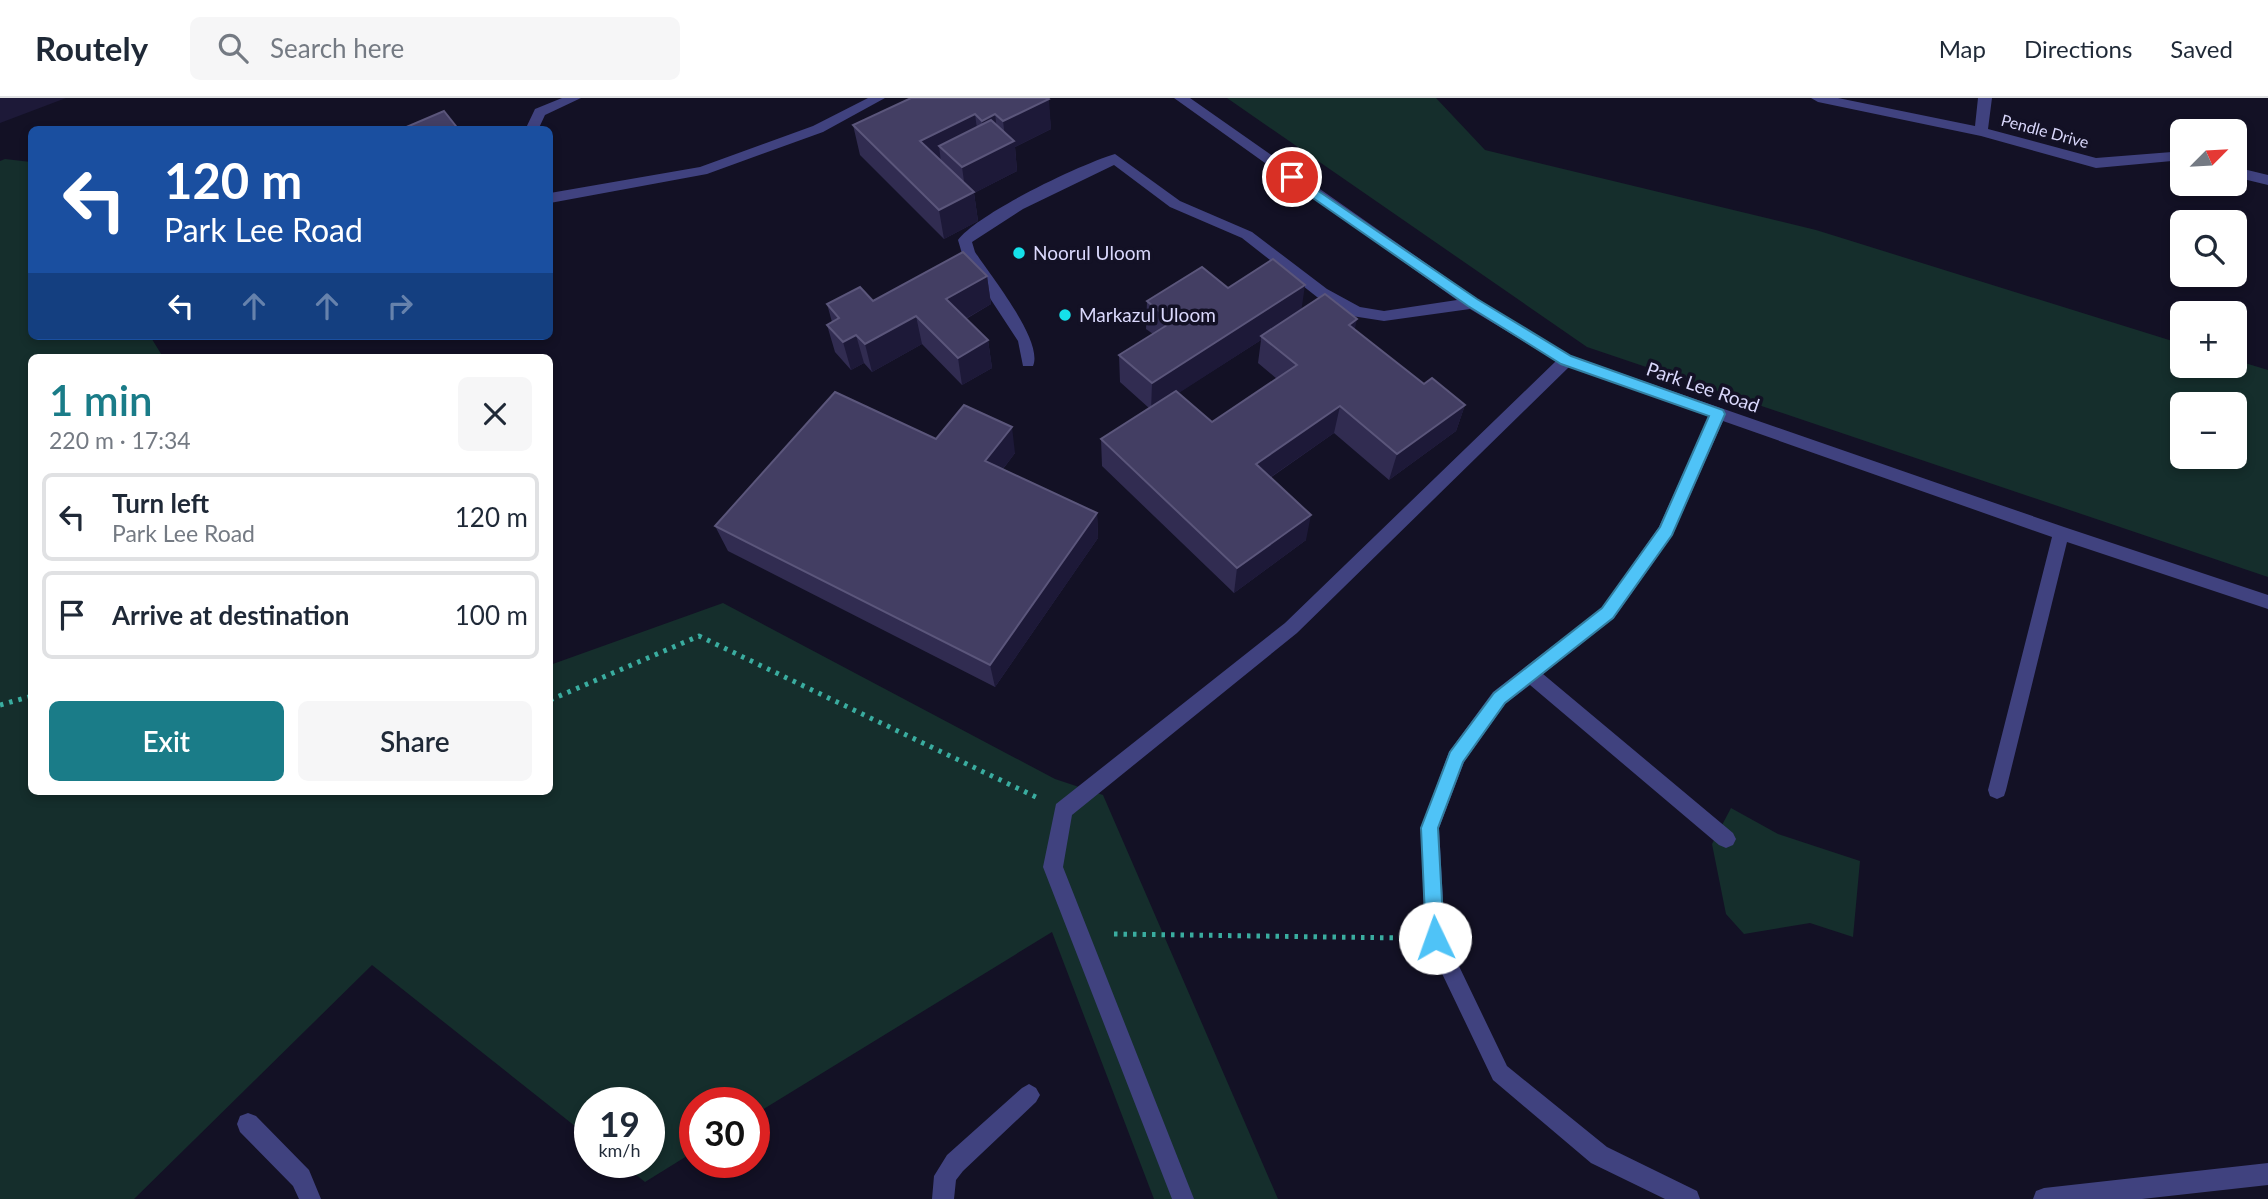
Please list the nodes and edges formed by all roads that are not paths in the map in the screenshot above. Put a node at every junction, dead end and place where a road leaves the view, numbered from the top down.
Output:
1 (574, 98) edge
2 (878, 98) edge
3 (1181, 98) edge
4 (1818, 98) edge
5 (1985, 98) edge
6 (533, 126) edge
7 (1981, 132) junction
8 (2170, 156) edge
9 (2247, 175) edge
10 (2268, 180) edge
11 (553, 197) edge
12 (1472, 303) junction
13 (1566, 360) junction
14 (1028, 362) dead end
15 (1718, 414) junction
16 (2061, 533) junction
17 (2268, 602) edge
18 (1530, 674) junction
19 (1997, 790) dead end
20 (1726, 839) dead end
21 (1029, 1095) dead end
22 (248, 1124) dead end
23 (2268, 1174) edge
24 (310, 1199) edge
25 (943, 1199) edge
26 (1183, 1199) edge
27 (1689, 1199) edge
28 (2044, 1199) edge

1 - 6 street
2 - 11 street
3 - 12 street, Park Lee Road
4 - 7 street, Pendle Drive
5 - 7 street
7 - 8 street, Pendle Drive
9 - 10 street
12 - 13 street, Park Lee Road
12 - 14 street
13 - 15 street, Park Lee Road
13 - 26 street
15 - 16 street, Park Lee Road
15 - 18 street
16 - 17 street, Park Lee Road
16 - 19 street
18 - 20 street
18 - 27 street
21 - 25 street
22 - 24 street
23 - 28 street

